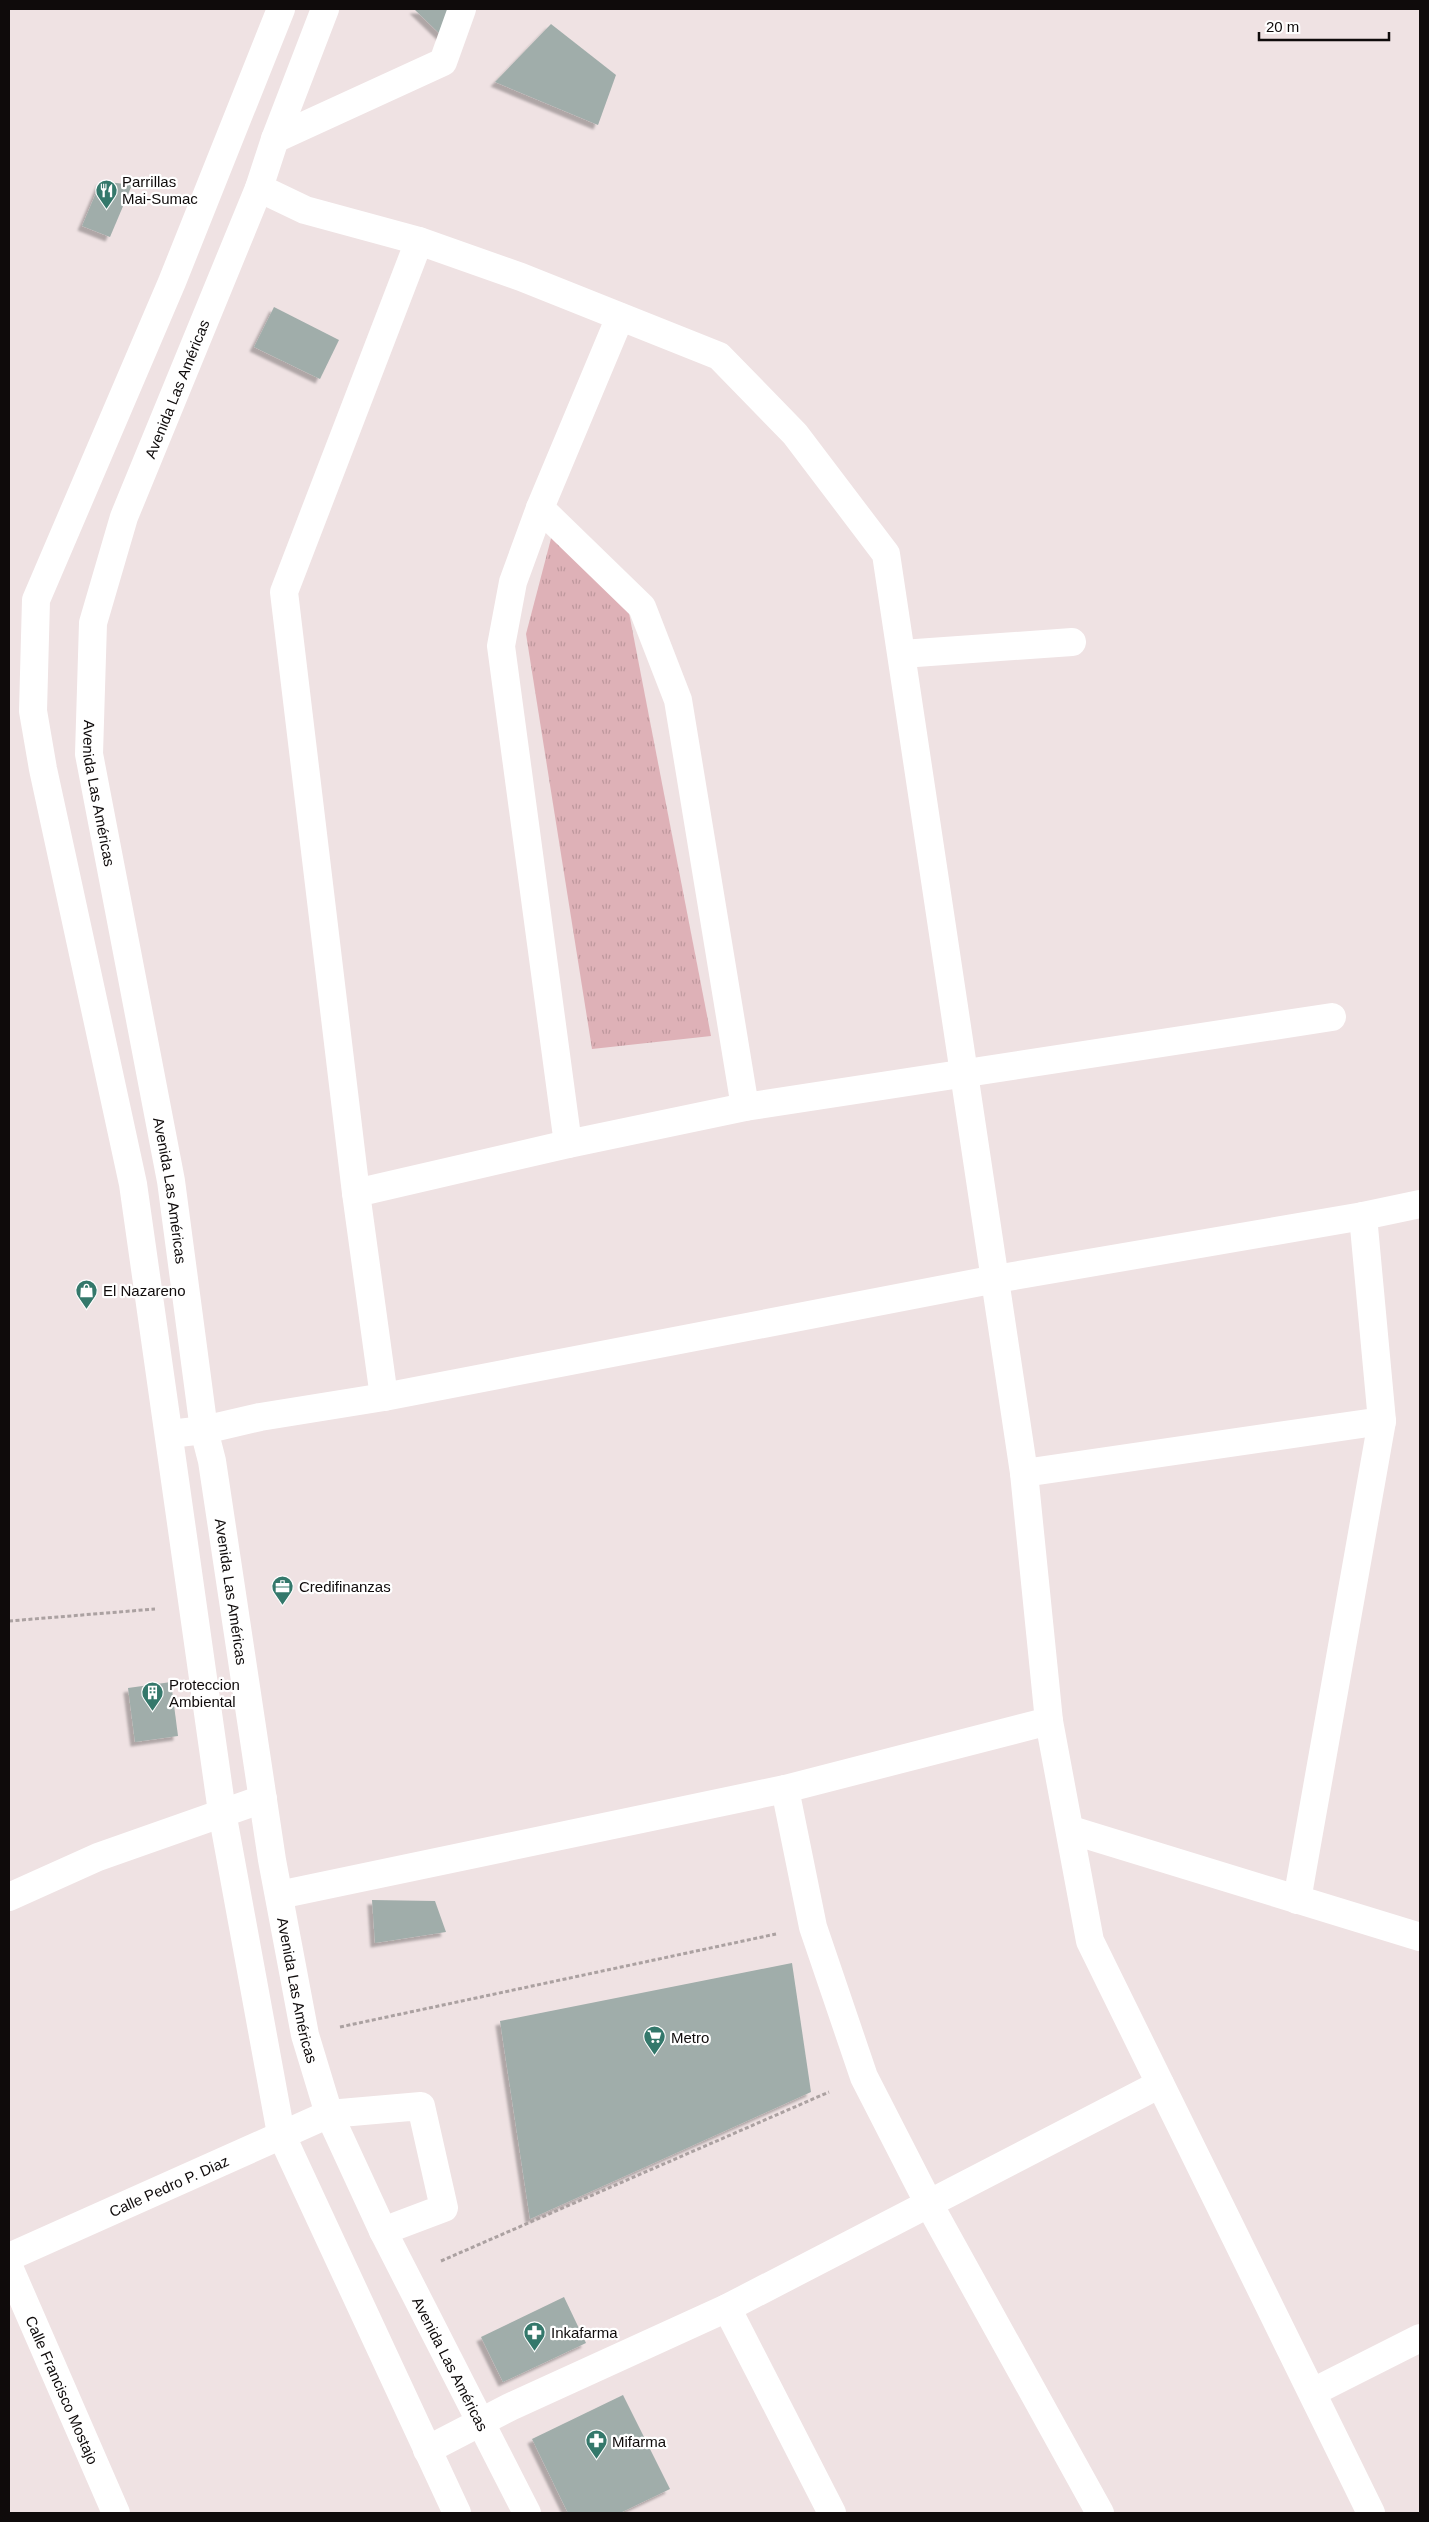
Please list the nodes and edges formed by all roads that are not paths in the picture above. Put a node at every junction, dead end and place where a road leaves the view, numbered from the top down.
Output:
1 (281, 9) edge
2 (325, 9) edge
3 (462, 9) edge
4 (275, 139) junction
5 (259, 188) junction
6 (419, 241) junction
7 (620, 317) junction
8 (540, 508) junction
9 (1072, 642) dead end
10 (902, 654) junction
11 (1332, 1016) dead end
12 (963, 1074) junction
13 (745, 1107) junction
14 (568, 1144) junction
15 (356, 1193) junction
16 (1420, 1204) edge
17 (1363, 1216) junction
18 (996, 1278) junction
19 (384, 1397) junction
20 (1382, 1421) junction
21 (204, 1430) junction
22 (170, 1434) junction
23 (1024, 1473) junction
24 (1049, 1721) junction
25 (784, 1790) junction
26 (263, 1799) junction
27 (222, 1812) junction
28 (1071, 1830) junction
29 (279, 1895) junction
30 (9, 1897) edge
31 (1297, 1900) junction
32 (1420, 1937) edge
33 (1160, 2084) junction
34 (329, 2114) junction
35 (282, 2134) junction
36 (929, 2204) junction
37 (384, 2231) junction
38 (9, 2257) edge
39 (9, 2267) edge
40 (727, 2308) junction
41 (1420, 2338) edge
42 (1313, 2392) junction
43 (481, 2423) junction
44 (427, 2450) junction
45 (116, 2513) edge
46 (457, 2513) edge
47 (527, 2513) edge
48 (832, 2513) edge
49 (1100, 2513) edge
50 (1371, 2513) edge

1 - 22 street
2 - 4 street, Avenida Las Américas
3 - 4 street
4 - 5 street, Avenida Las Américas
5 - 6 street
5 - 21 street, Avenida Las Américas
6 - 7 street
6 - 15 street
7 - 8 street
7 - 10 street
8 - 13 street
8 - 14 street
9 - 10 street
10 - 12 street
11 - 12 street
12 - 13 street
12 - 18 street
13 - 14 street
14 - 15 street
15 - 19 street
16 - 17 street
17 - 18 street
17 - 20 street
18 - 19 street
18 - 23 street
19 - 21 street
20 - 23 street
20 - 31 street
21 - 22 street
21 - 26 street, Avenida Las Américas
22 - 27 street
23 - 24 street
24 - 25 street
24 - 28 street
25 - 29 street
25 - 36 street
26 - 27 street
26 - 29 street, Avenida Las Américas
27 - 30 street
27 - 35 street
28 - 31 street
28 - 33 street
29 - 34 street, Avenida Las Américas
31 - 32 street
33 - 36 street
33 - 42 street
34 - 35 street, Calle Pedro P. Diaz
34 - 37 street, Avenida Las Américas
34 - 37 street, Calle Pedro P. Diaz
35 - 38 street, Calle Pedro P. Diaz
35 - 44 street
36 - 40 street
36 - 49 street
37 - 43 street, Avenida Las Américas
39 - 45 street, Calle Francisco Mostajo
40 - 43 street
40 - 48 street
41 - 42 street
42 - 50 street
43 - 44 street
43 - 47 street, Avenida Las Américas
44 - 46 street

